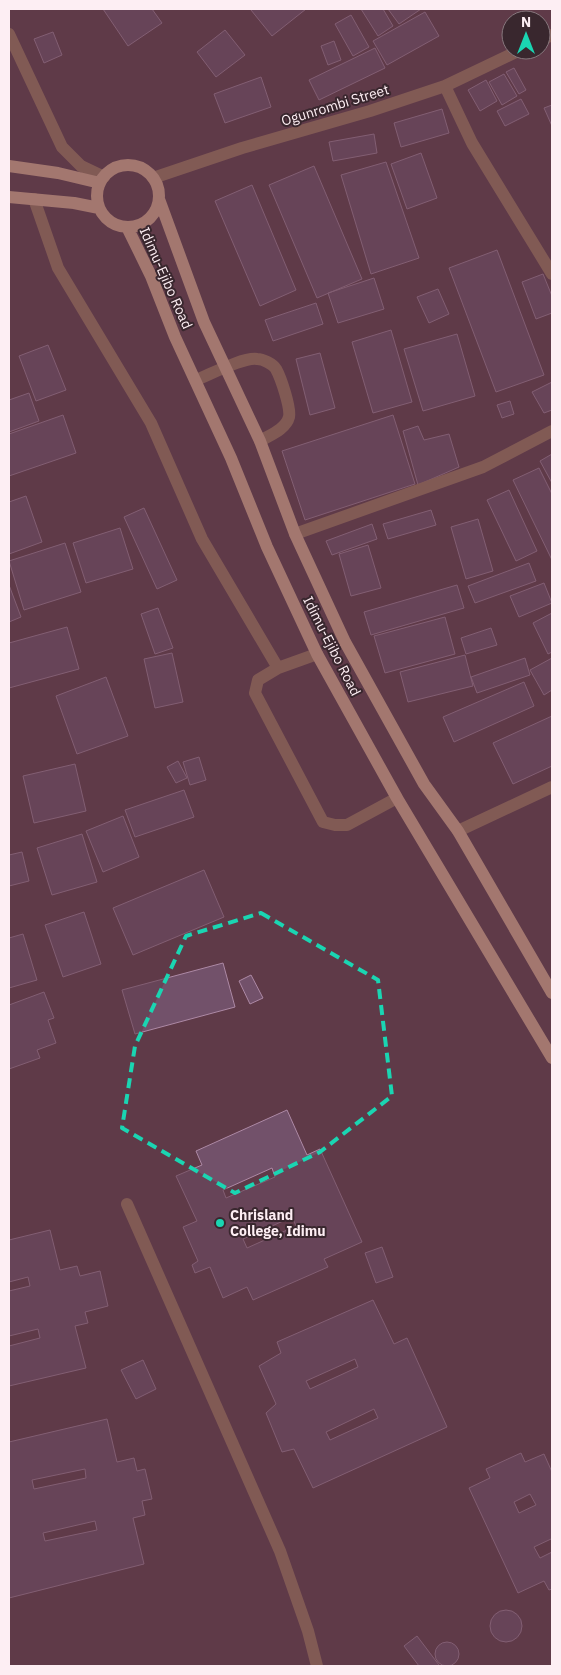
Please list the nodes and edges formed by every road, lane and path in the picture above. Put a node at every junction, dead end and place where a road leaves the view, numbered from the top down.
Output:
1 (9, 34) edge
2 (501, 59) edge
3 (445, 86) junction
4 (9, 166) edge
5 (153, 178) junction
6 (102, 180) junction
7 (9, 197) edge
8 (34, 199) junction
9 (159, 199) junction
10 (100, 208) junction
11 (127, 227) junction
12 (552, 274) edge
13 (225, 367) junction
14 (196, 380) junction
15 (552, 431) edge
16 (260, 441) junction
17 (295, 534) junction
18 (317, 654) junction
19 (278, 668) junction
20 (552, 787) edge
21 (396, 798) junction
22 (458, 830) junction
23 (552, 993) edge
24 (552, 1058) edge
25 (127, 1204) dead end
26 (317, 1666) edge

1 - 6 street
2 - 3 street, Ogunrombi Street
3 - 5 street, Ogunrombi Street
3 - 12 street
4 - 6 main road
5 - 6 main road
5 - 9 main road
6 - 10 main road
7 - 8 main road
8 - 10 main road
8 - 19 street
9 - 11 main road
9 - 13 main road, Idimu-Ejibo Road
10 - 11 main road
11 - 14 main road, Idimu-Ejibo Road
13 - 14 street
13 - 16 main road, Idimu-Ejibo Road
13 - 16 street
14 - 18 main road, Idimu-Ejibo Road
15 - 17 street
16 - 17 main road, Idimu-Ejibo Road
17 - 22 main road, Idimu-Ejibo Road
18 - 19 street
18 - 21 main road, Idimu-Ejibo Road
19 - 21 street
20 - 22 street
21 - 24 main road, Idimu-Ejibo Road
22 - 23 main road, Idimu-Ejibo Road
25 - 26 street

